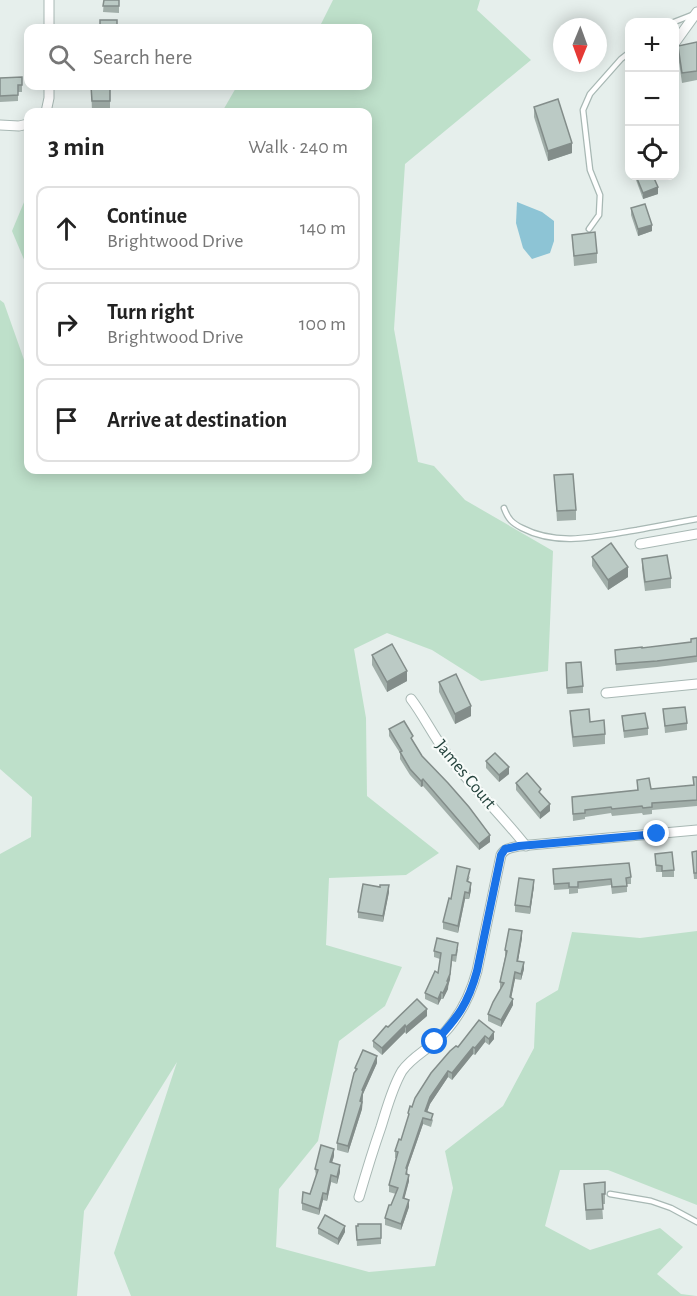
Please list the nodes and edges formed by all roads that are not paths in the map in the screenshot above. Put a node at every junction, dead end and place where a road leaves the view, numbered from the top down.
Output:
1 (50, 0) edge
2 (697, 12) edge
3 (679, 20) edge
4 (49, 24) edge
5 (679, 38) edge
6 (625, 56) edge
7 (49, 90) edge
8 (47, 108) edge
9 (0, 125) edge
10 (24, 125) edge
11 (589, 229) dead end
12 (504, 508) dead end
13 (697, 519) edge
14 (697, 534) edge
15 (640, 544) dead end
16 (697, 684) edge
17 (606, 693) dead end
18 (411, 699) dead end
19 (697, 830) edge
20 (526, 846) junction
21 (610, 1194) dead end
22 (359, 1197) dead end
23 (697, 1222) edge

1 - 4 street
2 - 3 lane
2 - 5 street
6 - 11 lane
7 - 8 street
9 - 10 street
12 - 13 lane
14 - 15 street
16 - 17 street
18 - 20 street, James Court
19 - 20 street
20 - 22 street
21 - 23 lane

